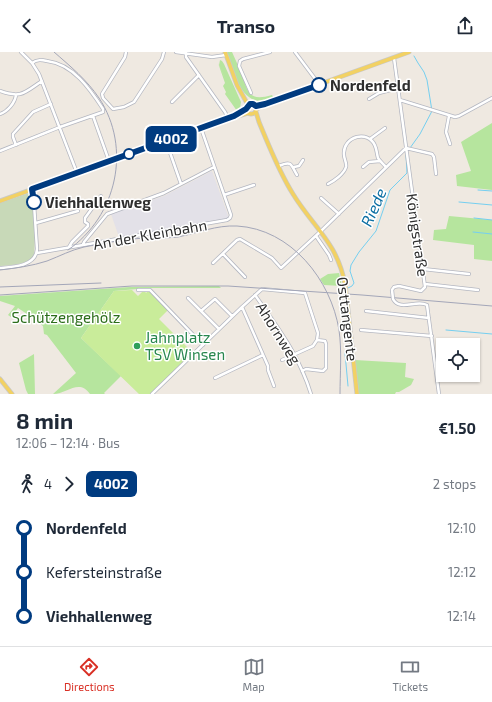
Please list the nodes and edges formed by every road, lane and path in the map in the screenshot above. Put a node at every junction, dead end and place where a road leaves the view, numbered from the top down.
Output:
1 (21, 52) edge
2 (126, 52) edge
3 (164, 52) edge
4 (176, 52) edge
5 (270, 52) edge
6 (295, 52) edge
7 (409, 52) edge
8 (186, 53) edge
9 (226, 53) edge
10 (394, 58) junction
11 (32, 63) junction
12 (199, 75) junction
13 (42, 81) junction
14 (319, 85) junction
15 (398, 88) junction
16 (0, 91) edge
17 (251, 93) dead end
18 (16, 95) junction
19 (492, 98) edge
20 (369, 99) dead end
21 (400, 100) junction
22 (172, 102) dead end
23 (51, 104) junction
24 (248, 108) junction
25 (255, 110) junction
26 (0, 114) edge
27 (93, 116) junction
28 (450, 116) junction
29 (226, 118) junction
30 (60, 127) junction
31 (201, 128) junction
32 (385, 128) dead end
33 (370, 139) junction
34 (166, 141) junction
35 (450, 144) dead end
36 (16, 145) junction
37 (406, 148) junction
38 (0, 151) edge
39 (303, 160) dead end
40 (109, 161) junction
41 (380, 161) junction
42 (279, 166) junction
43 (214, 167) junction
44 (363, 167) dead end
45 (386, 167) junction
46 (294, 168) junction
47 (77, 173) junction
48 (436, 174) dead end
49 (297, 175) dead end
50 (181, 184) junction
51 (328, 184) dead end
52 (254, 185) dead end
53 (32, 189) junction
54 (224, 195) junction
55 (101, 196) dead end
56 (321, 198) dead end
57 (0, 201) edge
58 (78, 211) dead end
59 (339, 214) junction
60 (36, 222) junction
61 (321, 231) junction
62 (316, 236) junction
63 (83, 245) junction
64 (68, 247) junction
65 (37, 253) junction
66 (223, 254) junction
67 (330, 260) dead end
68 (213, 263) dead end
69 (0, 268) edge
70 (423, 269) junction
71 (469, 274) dead end
72 (245, 277) dead end
73 (425, 284) junction
74 (138, 290) dead end
75 (478, 290) dead end
76 (255, 295) junction
77 (188, 298) dead end
78 (242, 307) junction
79 (201, 311) junction
80 (366, 311) dead end
81 (232, 316) junction
82 (429, 318) junction
83 (219, 329) junction
84 (361, 330) dead end
85 (432, 336) junction
86 (317, 340) junction
87 (203, 345) junction
88 (263, 355) junction
89 (295, 355) junction
90 (282, 360) dead end
91 (302, 371) junction
92 (215, 378) dead end
93 (0, 379) edge
94 (274, 386) dead end
95 (12, 394) edge
96 (152, 394) edge
97 (311, 394) edge
98 (357, 394) edge
99 (439, 394) edge

1 - 11 street
2 - 3 street
4 - 8 street
5 - 17 street
6 - 14 street
7 - 10 main road
8 - 9 street
8 - 12 street
9 - 24 main road
10 - 14 main road
10 - 15 street, Königstraße
11 - 13 street
11 - 27 street
12 - 22 street
12 - 29 street
13 - 18 street
13 - 23 street
14 - 25 main road
15 - 20 street
15 - 21 street, Königstraße
16 - 18 street
18 - 26 street
19 - 28 street
21 - 28 street
21 - 37 street, Königstraße
23 - 30 street
23 - 36 street
24 - 25 main road
24 - 25 main road
24 - 29 main road
25 - 42 main road, Osttangente
27 - 30 street
27 - 40 street
28 - 35 street
29 - 31 main road
30 - 36 street
30 - 47 street
31 - 34 main road
31 - 43 street
32 - 33 street
33 - 41 street
33 - 51 street
34 - 40 main road
34 - 50 street
36 - 38 street
37 - 45 street
37 - 48 street
37 - 70 street, Königstraße
39 - 46 street
40 - 47 main road
41 - 44 street
41 - 45 street
42 - 46 street
42 - 61 main road, Osttangente
43 - 50 street
43 - 54 street
45 - 59 street
46 - 49 street
47 - 53 main road
50 - 63 street
52 - 54 street
53 - 57 main road
53 - 60 street
54 - 63 street, An der Kleinbahn
55 - 64 street, An der Kleinbahn
56 - 59 street
58 - 60 street
59 - 61 street
60 - 65 street
61 - 62 street
61 - 98 main road, Osttangente, bridge
62 - 66 street
62 - 67 street
63 - 64 street, An der Kleinbahn
64 - 65 street, An der Kleinbahn
65 - 69 street, An der Kleinbahn
66 - 68 street
66 - 72 street
70 - 71 street
70 - 73 street, Königstraße
73 - 75 street
73 - 82 street, Königstraße, bridge
74 - 87 street
76 - 78 street
76 - 86 street
76 - 89 street, Ahornweg
77 - 79 street
78 - 81 street
78 - 88 street
79 - 81 street
79 - 83 street
80 - 82 street
81 - 83 street
82 - 85 street, Königstraße
83 - 87 street
84 - 85 street
85 - 99 street, Königstraße
86 - 89 street
86 - 91 street
87 - 96 street
88 - 92 street
88 - 94 street
89 - 90 street
89 - 91 street, Ahornweg
91 - 97 street, Ahornweg
93 - 95 main road

